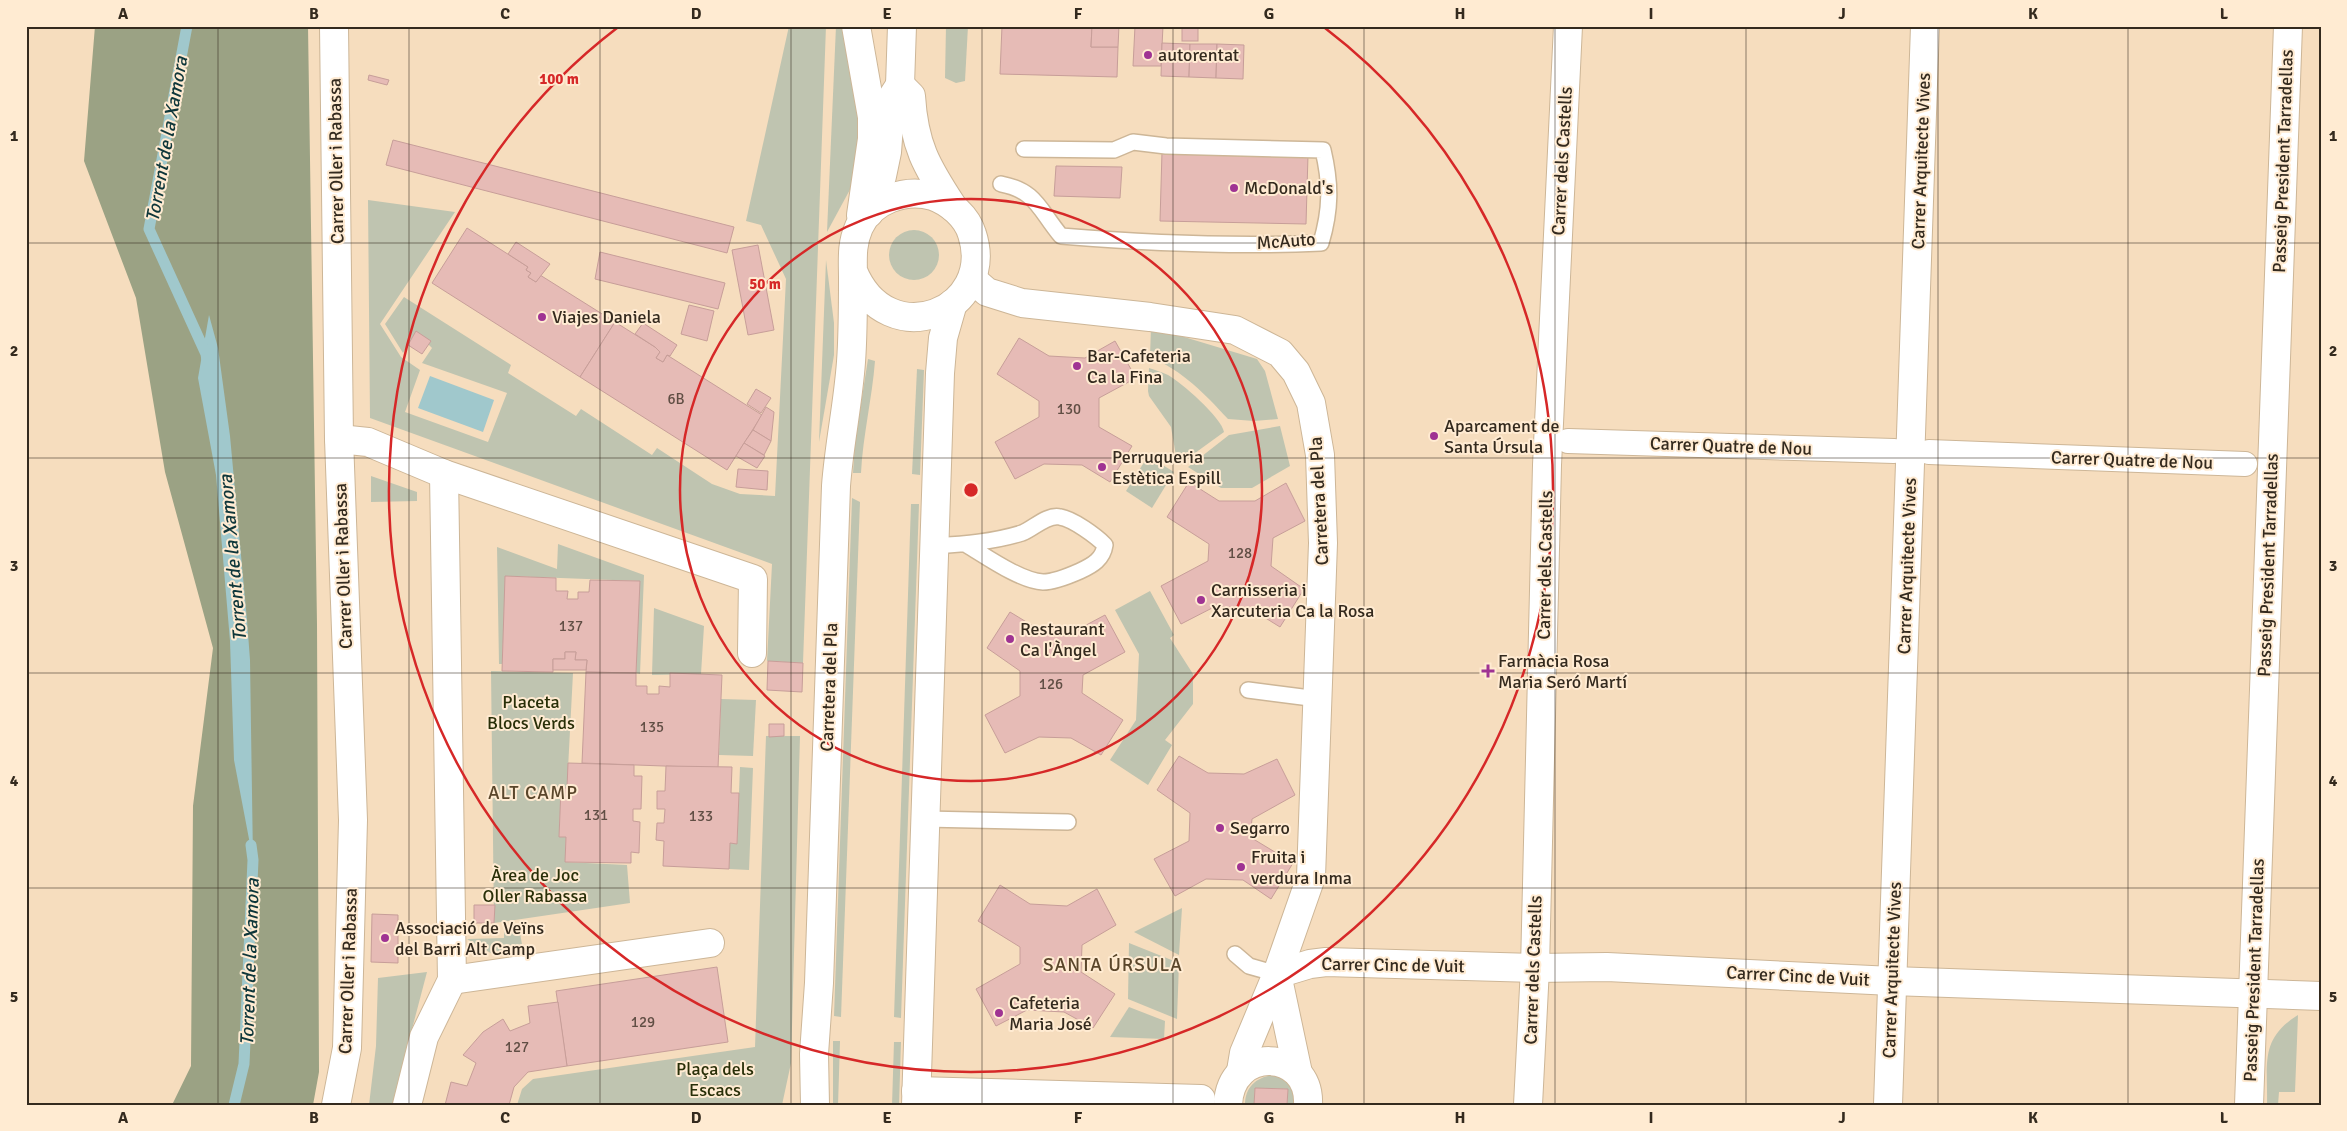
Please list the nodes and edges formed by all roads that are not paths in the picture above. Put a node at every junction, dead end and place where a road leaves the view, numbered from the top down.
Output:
1 (334, 26) edge
2 (856, 26) edge
3 (902, 26) edge
4 (1568, 26) edge
5 (1925, 26) edge
6 (2288, 26) edge
7 (900, 85) junction
8 (1024, 149) dead end
9 (1001, 184) dead end
10 (954, 208) junction
11 (864, 219) junction
12 (853, 271) junction
13 (972, 279) junction
14 (953, 303) junction
15 (340, 439) junction
16 (1568, 441) dead end
17 (1894, 451) dead end
18 (1929, 452) dead end
19 (2245, 464) dead end
20 (444, 474) junction
21 (967, 545) junction
22 (934, 546) junction
23 (752, 653) dead end
24 (1248, 690) dead end
25 (1318, 699) junction
26 (925, 819) junction
27 (1068, 822) dead end
28 (710, 943) dead end
29 (1235, 954) dead end
30 (1535, 968) junction
31 (1277, 974) junction
32 (452, 980) junction
33 (1892, 981) junction
34 (2254, 995) junction
35 (2321, 996) edge
36 (1298, 1073) junction
37 (1234, 1086) edge
38 (916, 1098) edge
39 (1204, 1102) edge
40 (336, 1105) edge
41 (407, 1105) edge
42 (815, 1105) edge
43 (1308, 1105) edge
44 (1528, 1105) edge
45 (1888, 1105) edge
46 (2249, 1105) edge

1 - 15 street, Carrer Oller i Rabassa
2 - 11 street
3 - 7 street
4 - 30 street, Carrer dels Castells
5 - 33 street, Carrer Arquitecte Vives
6 - 34 street, Passeig President Tarradellas
7 - 10 street
7 - 11 street
8 - 9 lane, McAuto
10 - 11 street, Carretera del Pla
10 - 13 street, Carretera del Pla
11 - 12 street, Carretera del Pla
12 - 14 street, Carretera del Pla
12 - 42 street, Carretera del Pla
13 - 14 street, Carretera del Pla
13 - 25 street, Carretera del Pla
14 - 22 street, Carretera del Pla
15 - 20 street
15 - 40 street, Carrer Oller i Rabassa
16 - 17 street, Carrer Quatre de Nou
18 - 19 street, Carrer Quatre de Nou
20 - 23 street
20 - 32 street
21 - 21 lane
21 - 22 lane
22 - 26 street, Carretera del Pla
24 - 25 lane
25 - 31 street, Carretera del Pla
26 - 27 lane
26 - 38 street, Carretera del Pla
28 - 32 street
29 - 31 lane
30 - 31 street, Carrer Cinc de Vuit
30 - 33 street, Carrer Cinc de Vuit
30 - 44 street, Carrer dels Castells
31 - 36 street
31 - 37 street, Carretera del Pla
32 - 41 street
33 - 34 street, Carrer Cinc de Vuit
33 - 45 street, Carrer Arquitecte Vives
34 - 35 street, Carrer Cinc de Vuit
34 - 46 street, Passeig President Tarradellas
36 - 37 street
36 - 43 street
37 - 39 street, Carretera del Pla
38 - 39 street, Carretera del Pla

